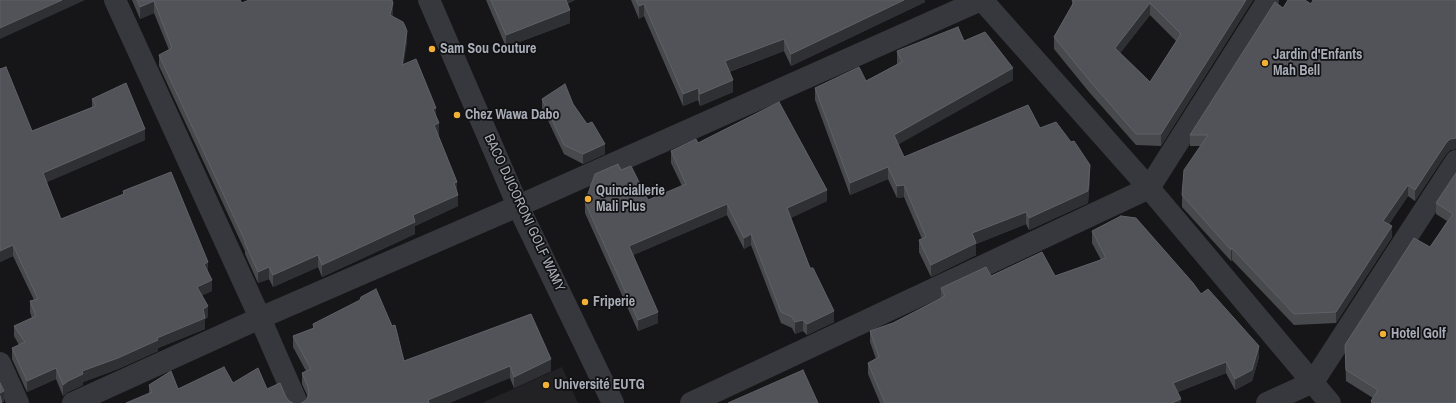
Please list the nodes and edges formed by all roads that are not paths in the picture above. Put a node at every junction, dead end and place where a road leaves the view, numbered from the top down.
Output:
1 (115, 0) edge
2 (429, 0) edge
3 (982, 0) edge
4 (1268, 0) edge
5 (1456, 161) edge
6 (1149, 188) junction
7 (518, 206) junction
8 (260, 318) junction
9 (0, 363) edge
10 (1313, 382) junction
11 (18, 403) edge
12 (73, 403) edge
13 (297, 403) edge
14 (613, 403) edge
15 (691, 403) edge
16 (1267, 403) edge
17 (1330, 403) edge

1 - 8 street
2 - 7 street, BACO DJICORONI GOLF WAMY
3 - 6 street
3 - 7 street
4 - 6 street
5 - 10 street
6 - 10 street
6 - 15 street
7 - 8 street
7 - 14 street, BACO DJICORONI GOLF WAMY
8 - 12 street
8 - 13 street
9 - 11 street
10 - 16 street
10 - 17 street

